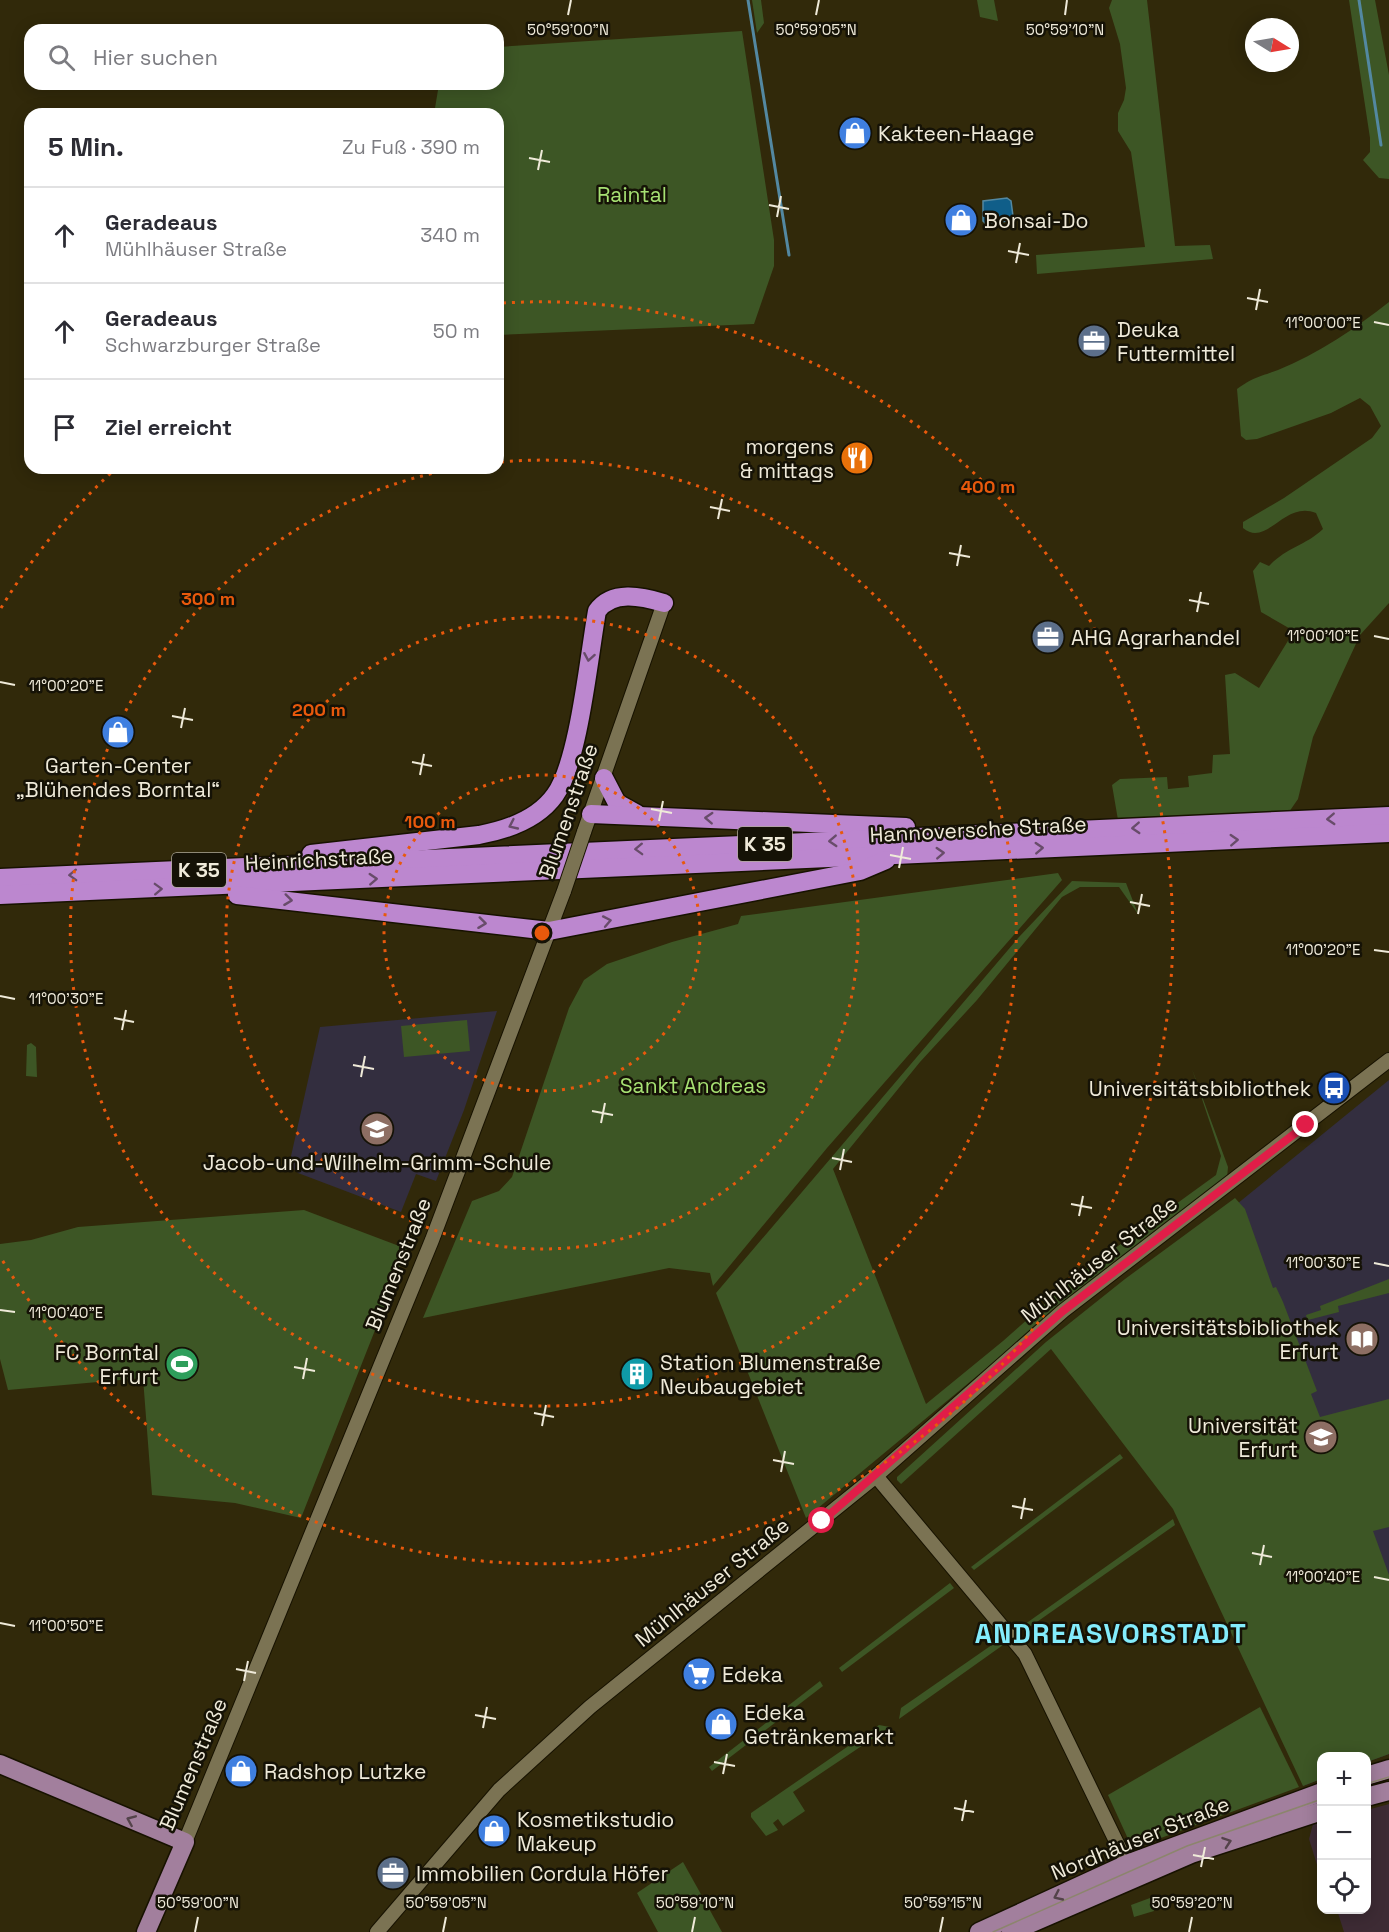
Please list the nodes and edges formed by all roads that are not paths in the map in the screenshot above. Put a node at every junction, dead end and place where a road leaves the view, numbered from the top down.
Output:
1 (664, 603) joint
2 (604, 778) junction
3 (591, 814) junction
4 (642, 816) junction
5 (1389, 816) edge
6 (1389, 832) edge
7 (955, 835) junction
8 (574, 852) joint
9 (899, 855) junction
10 (268, 867) junction
11 (569, 870) joint
12 (0, 878) edge
13 (189, 887) junction
14 (0, 895) edge
15 (549, 931) junction
16 (1389, 1060) edge
17 (876, 1476) junction
18 (0, 1764) edge
19 (1389, 1769) edge
20 (1371, 1774) edge
21 (1389, 1791) edge
22 (1317, 1794) edge
23 (1371, 1796) edge
24 (1317, 1812) edge
25 (185, 1842) junction
26 (1130, 1871) junction
27 (146, 1932) edge
28 (377, 1932) edge
29 (979, 1932) edge
30 (1011, 1932) edge

1 - 2 street, Blumenstraße
1 -> 10 highway
2 - 3 street, Blumenstraße
2 - 4 highway
3 - 4 highway
3 - 15 street, Blumenstraße, bridge
7 -> 4 highway
5 -> 7 highway, Hannoversche Straße / K 35
9 -> 6 highway, Hannoversche Straße / K 35
7 -> 8 highway, Hannoversche Straße / K 35
8 - 10 highway, Heinrichstraße / K 35
9 - 11 highway, Hannoversche Straße / K 35
15 -> 9 highway
10 -> 12 highway, Heinrichstraße / K 35
13 -> 11 highway, Heinrichstraße / K 35
14 -> 13 highway, Heinrichstraße / K 35
13 -> 15 highway
15 - 25 street, Blumenstraße
16 - 17 street, Mühlhäuser Straße
17 - 26 street
17 - 28 street, Mühlhäuser Straße
25 -> 18 main road
19 - 20 main road
21 - 23 main road
22 - 26 main road, Nordhäuser Straße
26 -> 24 main road, Nordhäuser Straße
25 - 27 main road, Blumenstraße
26 -> 29 main road, Nordhäuser Straße
26 - 30 main road, Nordhäuser Straße

